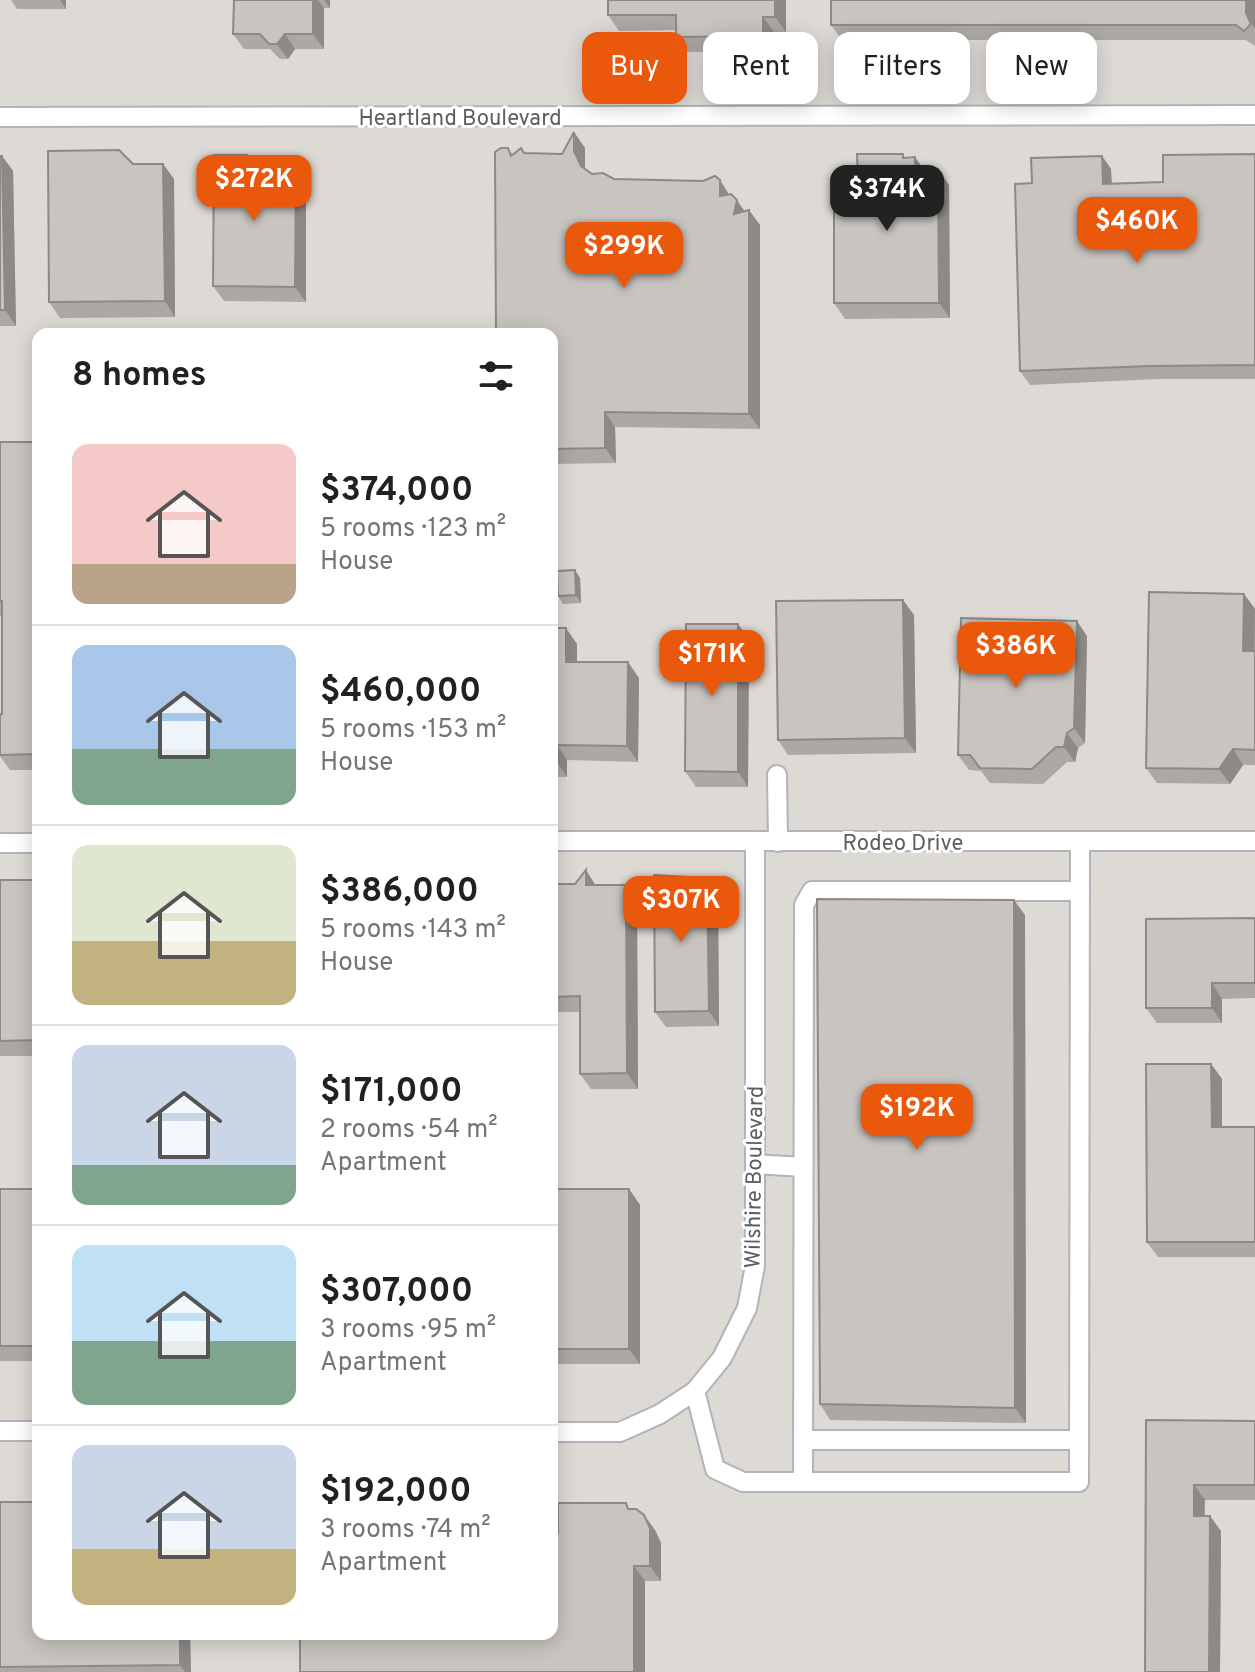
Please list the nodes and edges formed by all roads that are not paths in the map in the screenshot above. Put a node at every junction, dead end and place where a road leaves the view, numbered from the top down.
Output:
1 (1255, 115) edge
2 (0, 117) edge
3 (777, 775) dead end
4 (558, 841) edge
5 (1080, 841) junction
6 (1255, 841) edge
7 (755, 842) junction
8 (778, 842) junction
9 (0, 843) edge
10 (32, 843) edge
11 (1080, 891) junction
12 (755, 1164) junction
13 (803, 1167) junction
14 (695, 1391) junction
15 (0, 1431) edge
16 (32, 1431) edge
17 (558, 1432) edge
18 (803, 1440) junction
19 (1079, 1440) junction
20 (803, 1482) junction

1 - 2 street, Heartland Boulevard
3 - 8 street
4 - 7 street, Rodeo Drive
5 - 6 street, Rodeo Drive
5 - 8 street, Rodeo Drive
5 - 11 street
7 - 8 street, Rodeo Drive
7 - 12 street, Wilshire Boulevard
9 - 10 street
11 - 13 street
11 - 19 street
12 - 13 street
12 - 14 street, Wilshire Boulevard
13 - 18 street
14 - 17 street, Wilshire Boulevard
14 - 20 street
15 - 16 street
18 - 19 street
18 - 20 street
19 - 20 street

